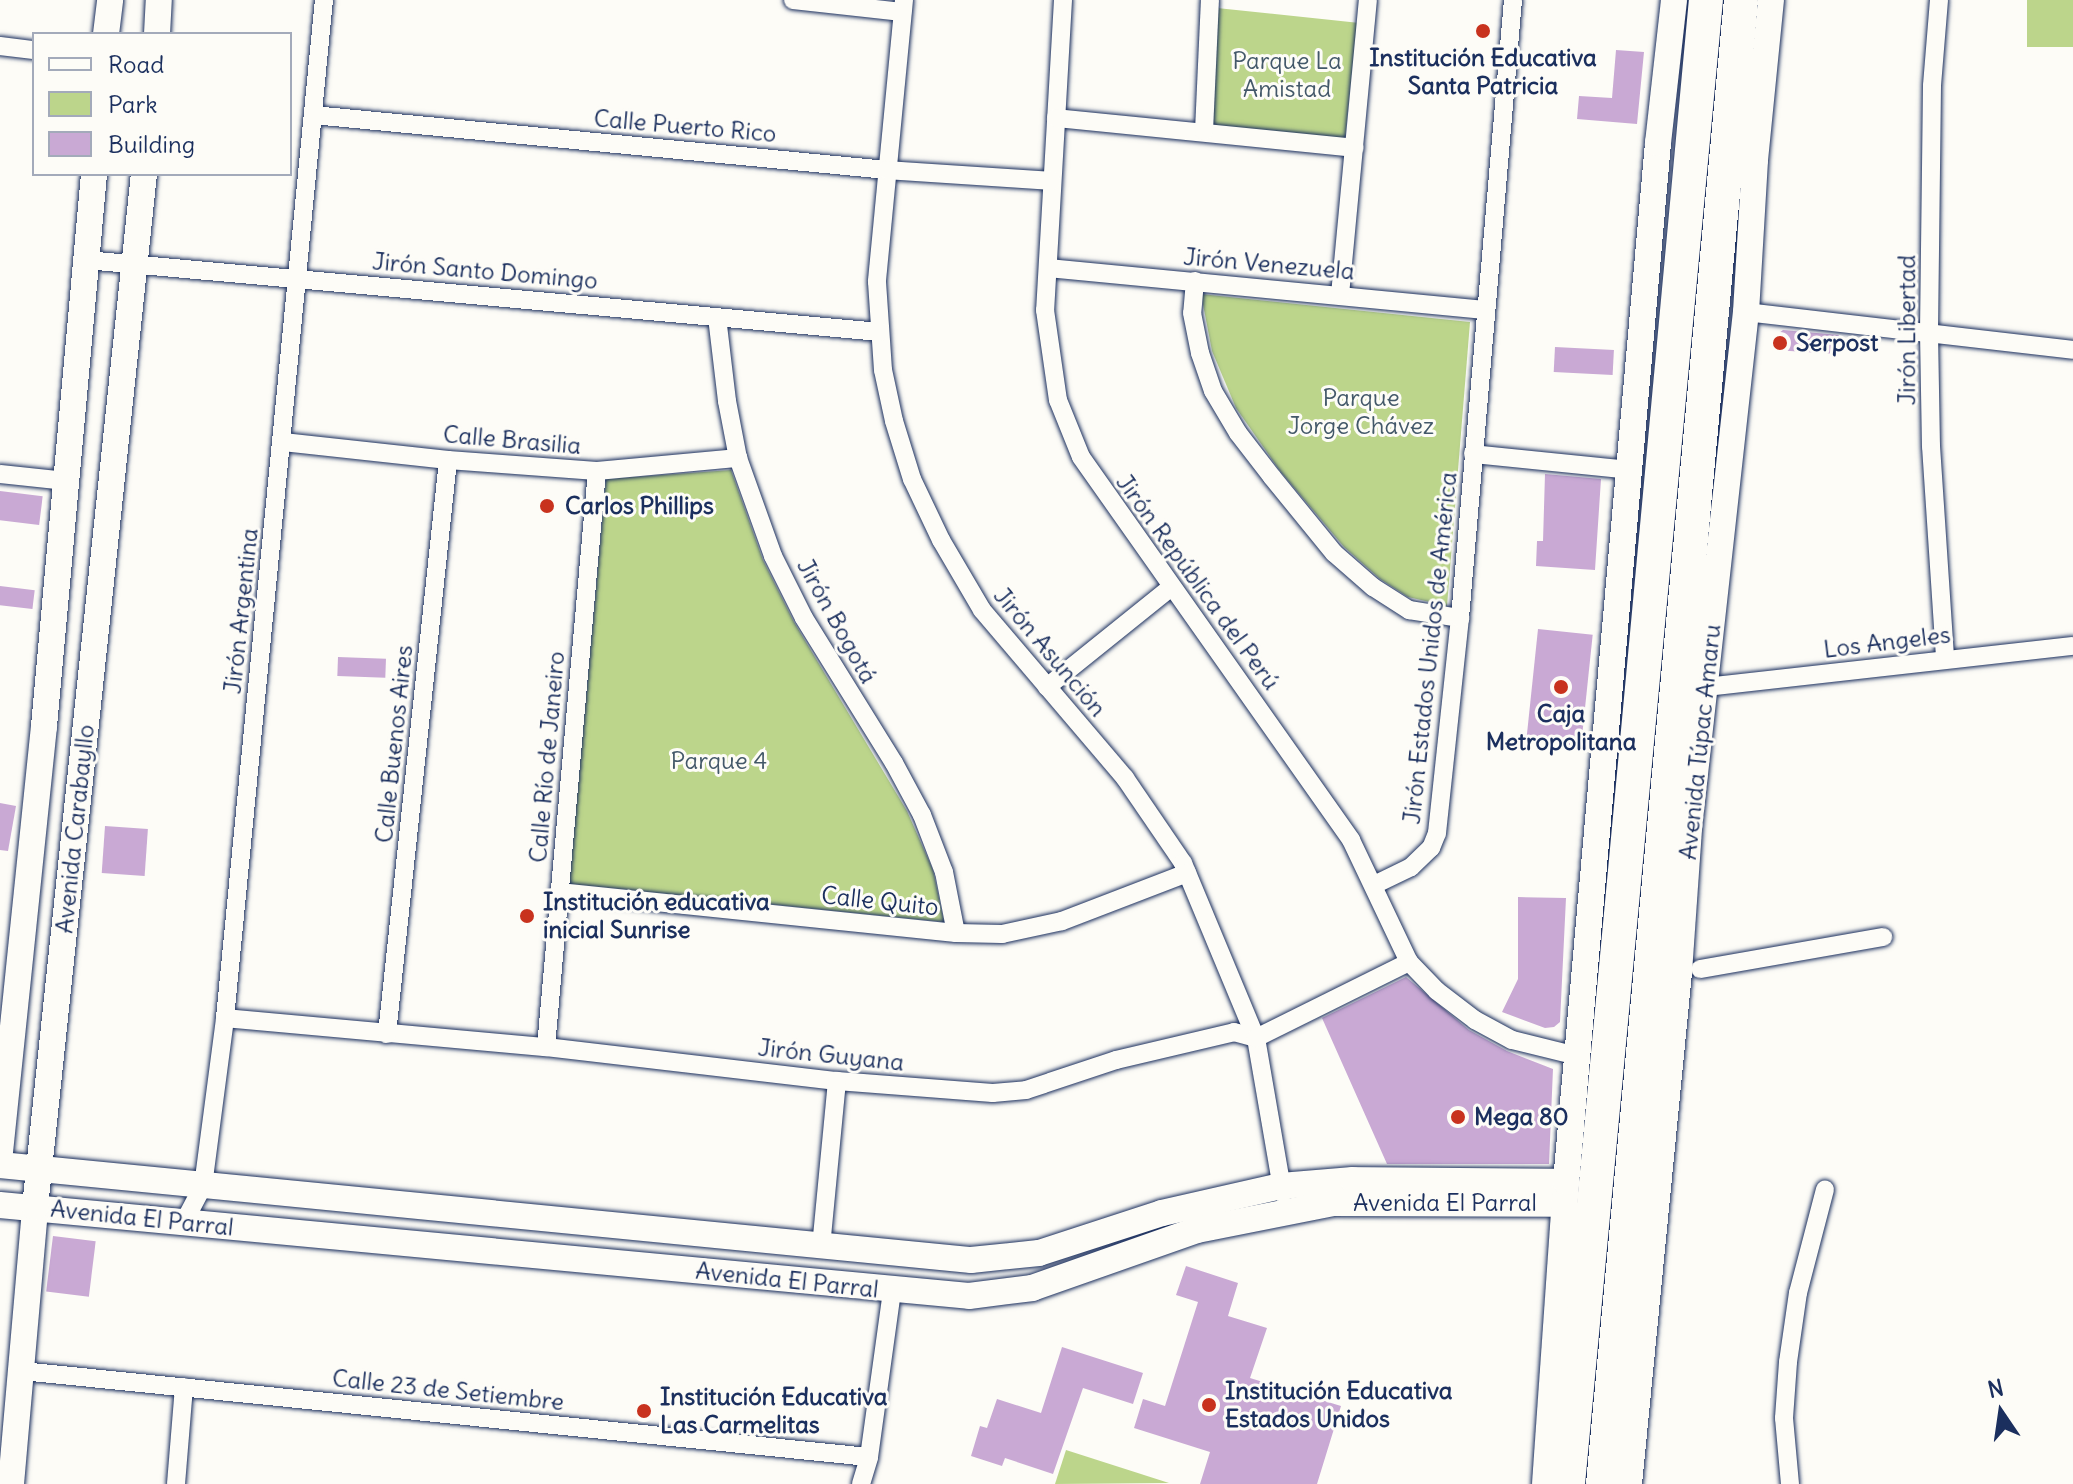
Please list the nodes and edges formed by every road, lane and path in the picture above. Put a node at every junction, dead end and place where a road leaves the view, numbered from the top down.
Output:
1 (110, 0) edge
2 (159, 0) edge
3 (324, 0) edge
4 (793, 0) edge
5 (1063, 0) edge
6 (1210, 0) edge
7 (1368, 0) edge
8 (1513, 0) edge
9 (1674, 0) edge
10 (1706, 0) edge
11 (1741, 0) edge
12 (1771, 0) edge
13 (1939, 0) edge
14 (903, 6) edge
15 (106, 32) edge
16 (157, 32) edge
17 (0, 46) edge
18 (32, 50) edge
19 (313, 115) junction
20 (1056, 118) junction
21 (1204, 131) junction
22 (1354, 148) junction
23 (887, 170) junction
24 (94, 176) edge
25 (144, 176) edge
26 (1052, 181) junction
27 (86, 260) junction
28 (136, 264) junction
29 (1048, 268) junction
30 (297, 278) junction
31 (1195, 281) junction
32 (1340, 295) junction
33 (1485, 310) junction
34 (1746, 312) junction
35 (717, 317) junction
36 (880, 332) junction
37 (1929, 333) junction
38 (2073, 350) edge
39 (283, 442) junction
40 (1473, 454) junction
41 (738, 458) junction
42 (448, 460) junction
43 (1630, 470) junction
44 (597, 471) junction
45 (0, 474) edge
46 (67, 481) junction
47 (1170, 588) junction
48 (1460, 618) junction
49 (2073, 646) edge
50 (1945, 659) junction
51 (1047, 687) junction
52 (1706, 687) junction
53 (1187, 873) junction
54 (1374, 885) junction
55 (559, 892) junction
56 (956, 933) junction
57 (1883, 937) dead end
58 (1409, 962) junction
59 (1700, 969) dead end
60 (8, 1003) edge
61 (225, 1018) junction
62 (387, 1034) junction
63 (1256, 1038) junction
64 (546, 1047) junction
65 (1577, 1056) junction
66 (837, 1081) junction
67 (0, 1152) edge
68 (0, 1165) edge
69 (39, 1169) junction
70 (203, 1186) junction
71 (1825, 1189) dead end
72 (1565, 1193) junction
73 (1283, 1198) junction
74 (0, 1205) edge
75 (35, 1207) junction
76 (184, 1222) junction
77 (821, 1247) junction
78 (892, 1291) junction
79 (22, 1371) junction
80 (184, 1387) junction
81 (869, 1457) junction
82 (11, 1484) edge
83 (176, 1484) edge
84 (861, 1484) edge
85 (1545, 1484) edge
86 (1568, 1484) edge
87 (1603, 1484) edge
88 (1629, 1484) edge
89 (1790, 1484) edge

1 - 15 main road
2 - 16 main road
3 - 19 street, Jirón Argentina
4 - 14 street
5 - 20 street, Jirón República del Perú
6 - 21 street
7 - 22 street
8 - 33 street, Jirón Estados Unidos de América
9 - 43 main road
10 - 86 highway
11 - 87 highway, Avenida Túpac Amaru
12 - 34 main road, Avenida Túpac Amaru
13 - 37 street, Jirón Libertad
14 - 23 street, Jirón Asunción
17 - 18 street
19 - 23 street, Calle Puerto Rico
19 - 30 street, Jirón Argentina
20 - 21 street
20 - 26 street, Jirón República del Perú
21 - 22 street
22 - 32 street
23 - 26 street, Calle Puerto Rico
23 - 36 street, Jirón Asunción
24 - 27 main road, Avenida Carabayllo
25 - 28 main road, Avenida Carabayllo
26 - 29 street, Jirón República del Perú
27 - 28 street, Jirón Santo Domingo
27 - 46 main road, Avenida Carabayllo
28 - 30 street, Jirón Santo Domingo
28 - 69 main road, Avenida Carabayllo
29 - 31 street, Jirón Venezuela
29 - 47 street, Jirón República del Perú
30 - 35 street, Jirón Santo Domingo
30 - 39 street, Jirón Argentina
31 - 32 street, Jirón Venezuela
31 - 48 street
32 - 33 street, Jirón Venezuela
33 - 40 street, Jirón Estados Unidos de América
34 - 37 street
34 - 52 main road, Avenida Túpac Amaru
35 - 36 street, Jirón Santo Domingo
35 - 41 street, Jirón Bogotá
36 - 51 street, Jirón Asunción
37 - 38 street
37 - 50 street, Jirón Libertad
39 - 42 street, Calle Brasilia
39 - 61 street, Jirón Argentina
40 - 43 street
40 - 48 street, Jirón Estados Unidos de América
41 - 44 street, Calle Brasilia
41 - 56 street, Jirón Bogotá
42 - 44 street, Calle Brasilia
42 - 62 street, Calle Buenos Aires
43 - 65 main road
44 - 55 street, Calle Río de Janeiro
45 - 46 street
46 - 60 main road, Avenida Carabayllo
47 - 51 street
47 - 54 street, Jirón República del Perú
48 - 54 street, Jirón Estados Unidos de América
49 - 50 street, Los Angeles
50 - 52 street, Los Angeles
51 - 53 street, Jirón Asunción
52 - 88 main road, Avenida Túpac Amaru
53 - 56 street, Calle Quito
53 - 63 street, Jirón Asunción
54 - 58 street, Jirón República del Perú
55 - 56 street, Calle Quito
55 - 64 street, Calle Río de Janeiro
57 - 59 street
58 - 63 street, Jirón Guyana
58 - 65 street, Jirón República del Perú
60 - 67 main road, Avenida Carabayllo
61 - 62 street, Jirón Guyana
61 - 70 street, Jirón Argentina
62 - 64 street, Jirón Guyana
63 - 66 street, Jirón Guyana
63 - 73 street, Jirón Asunción
64 - 66 street, Jirón Guyana
65 - 72 main road
66 - 77 street
68 - 69 main road, Avenida El Parral
69 - 70 main road, Avenida El Parral
69 - 75 main road, Avenida Carabayllo
70 - 76 street, Jirón Argentina
70 - 77 main road, Avenida El Parral
71 - 89 street
72 - 73 main road, Avenida El Parral
72 - 85 main road
73 - 77 main road, Avenida El Parral
73 - 78 main road, Avenida El Parral
74 - 75 main road, Avenida El Parral
75 - 76 main road, Avenida El Parral
75 - 79 main road, Avenida Carabayllo
76 - 78 main road, Avenida El Parral
78 - 81 street
79 - 80 street, Calle 23 de Setiembre
79 - 82 main road, Avenida Carabayllo
80 - 81 street, Calle 23 de Setiembre
80 - 83 street
81 - 84 street

